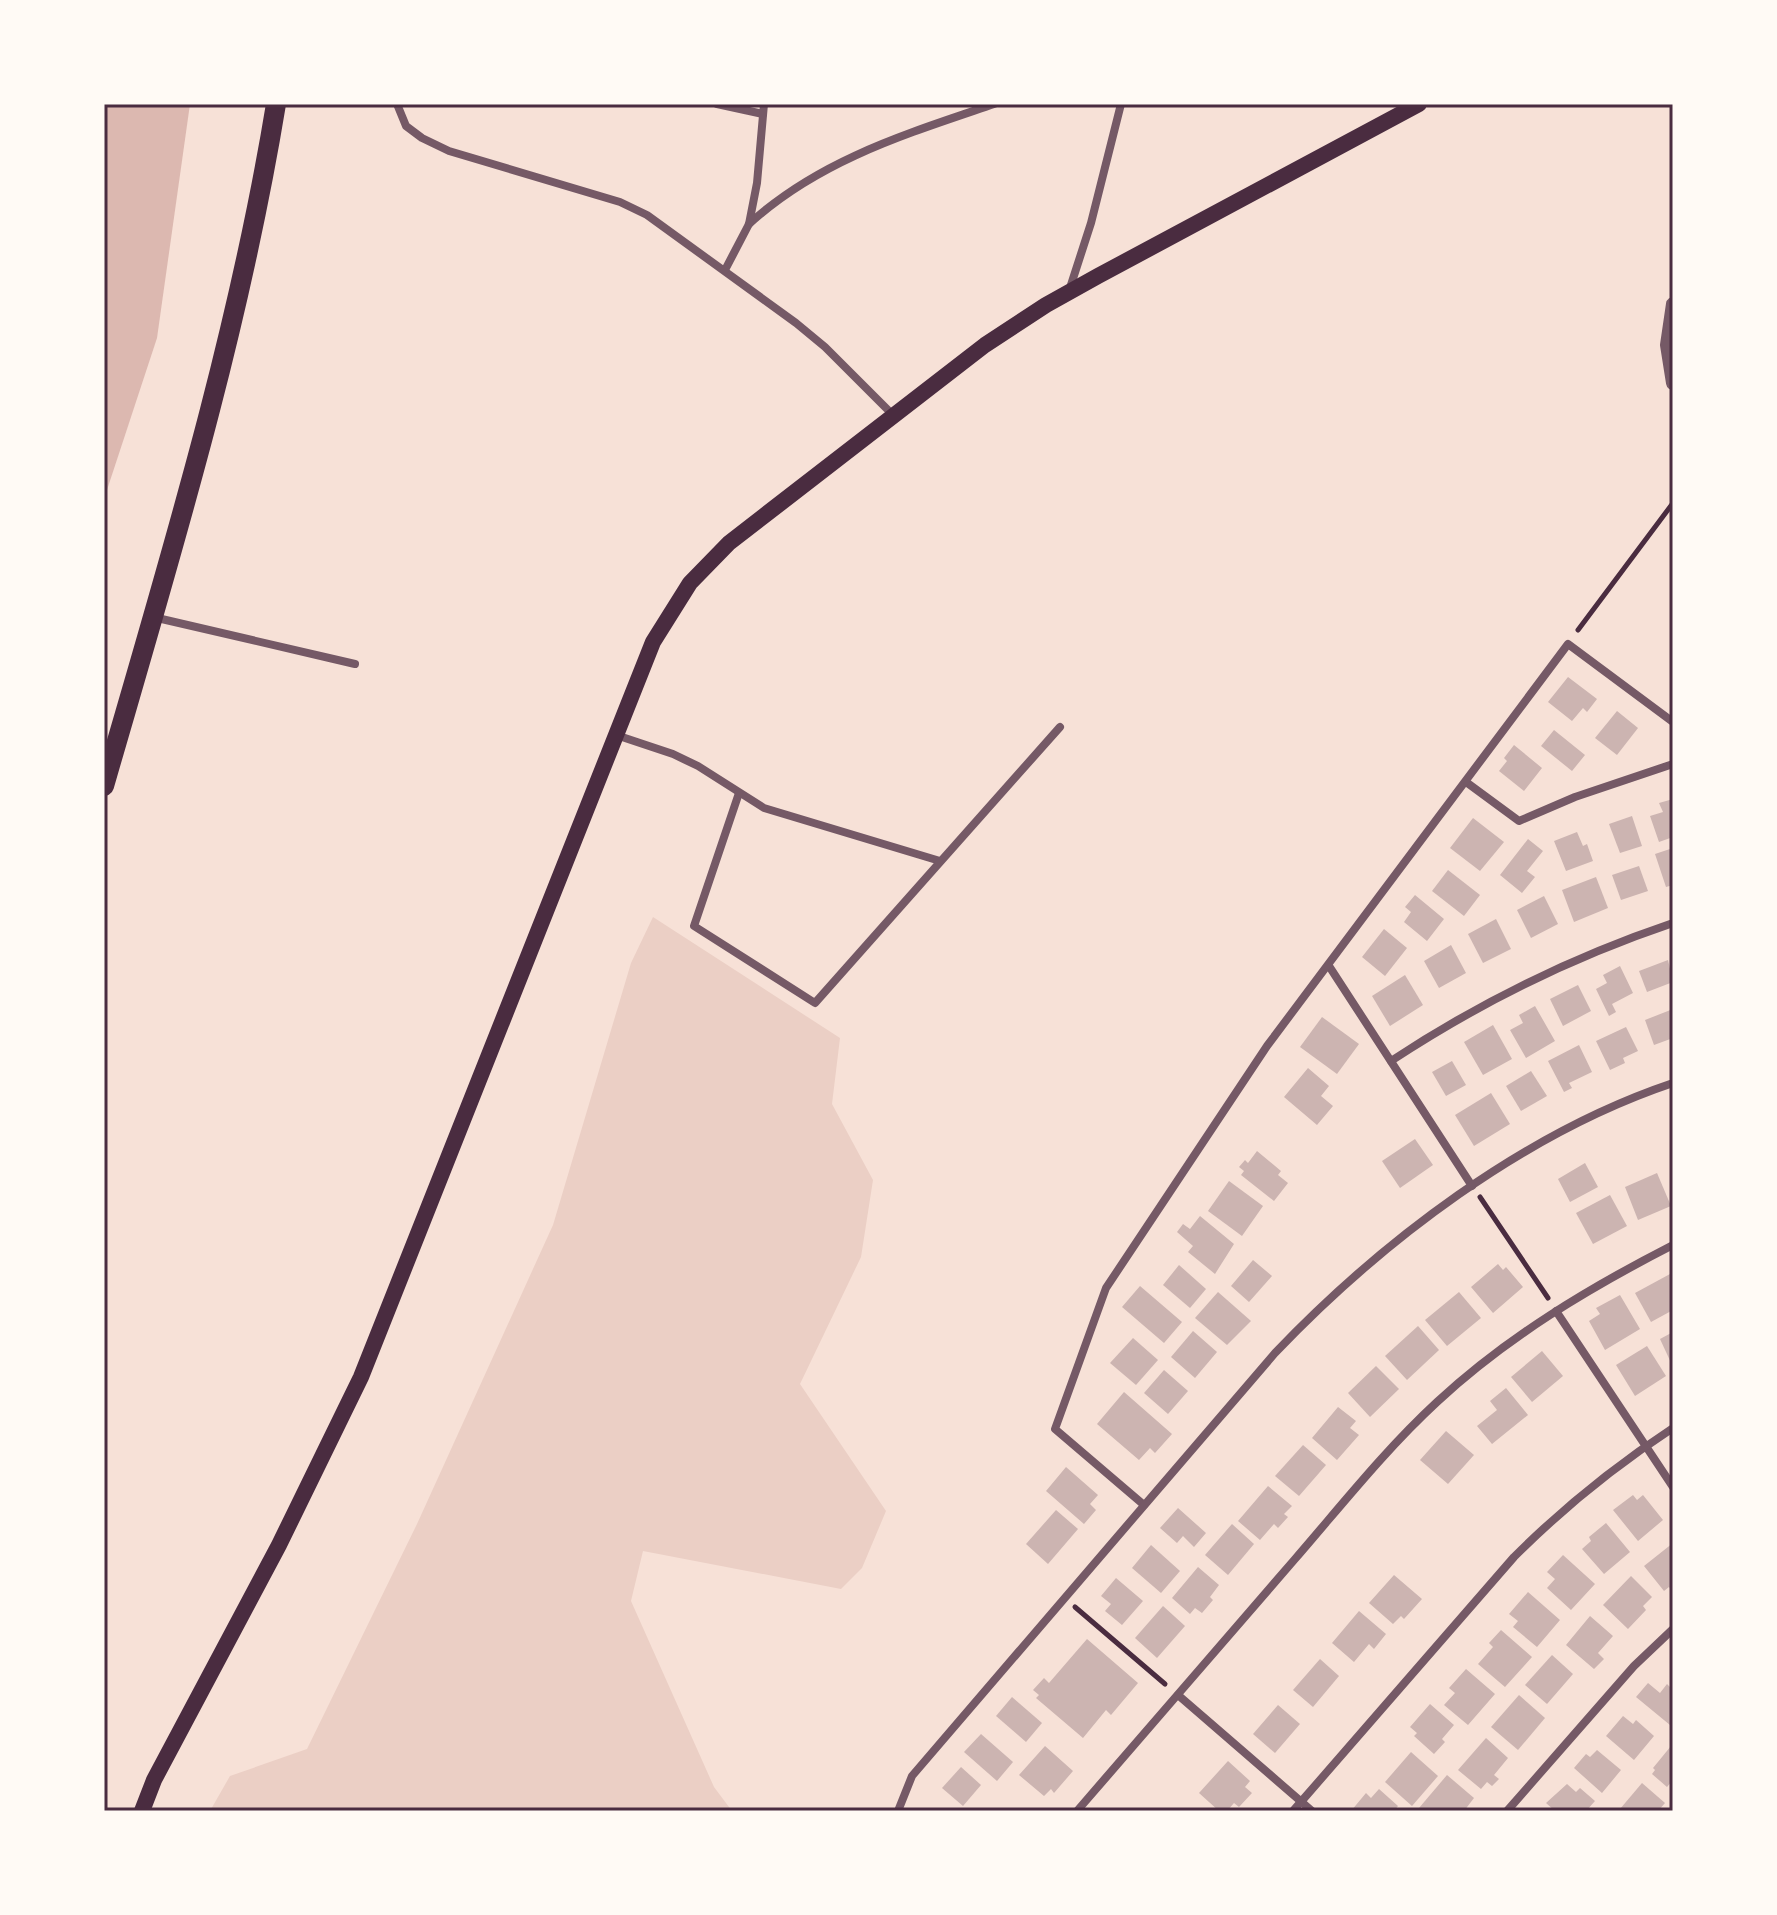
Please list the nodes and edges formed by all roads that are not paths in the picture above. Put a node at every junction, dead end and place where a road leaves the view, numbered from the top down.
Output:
1 (276, 104) edge
2 (397, 104) edge
3 (717, 104) edge
4 (764, 104) edge
5 (994, 104) edge
6 (1121, 104) edge
7 (1414, 105) edge
8 (763, 114) junction
9 (749, 224) junction
10 (725, 270) junction
11 (1069, 292) junction
12 (1673, 304) edge
13 (1673, 383) edge
14 (894, 416) junction
15 (153, 617) junction
16 (355, 664) dead end
17 (1673, 722) edge
18 (1060, 727) dead end
19 (615, 735) junction
20 (1673, 764) edge
21 (1466, 782) junction
22 (104, 786) edge
23 (739, 793) junction
24 (940, 861) junction
25 (1673, 923) edge
26 (1329, 966) junction
27 (1391, 1061) junction
28 (1673, 1083) edge
29 (1472, 1186) junction
30 (1673, 1245) edge
31 (1556, 1311) junction
32 (1673, 1428) edge
33 (1646, 1446) junction
34 (1673, 1487) edge
35 (1144, 1505) junction
36 (1673, 1629) edge
37 (1178, 1695) junction
38 (1301, 1802) junction
39 (142, 1811) edge
40 (898, 1811) edge
41 (1077, 1811) edge
42 (1293, 1811) edge
43 (1312, 1811) edge
44 (1507, 1811) edge

1 - 15 highway
2 - 10 street
3 - 8 street
4 - 8 street
5 - 9 street
6 - 11 street
7 - 11 main road
8 - 9 street
9 - 10 street
10 - 14 street
11 - 14 main road
12 - 13 street
14 - 19 main road
15 - 16 street
15 - 22 highway
17 - 21 street
18 - 24 street
19 - 23 street
19 - 39 main road
20 - 21 street
21 - 26 street
23 - 24 street
23 - 24 street
25 - 27 street
26 - 27 street
26 - 35 street
27 - 29 street
28 - 29 street
29 - 35 street
30 - 31 street
31 - 33 street
31 - 37 street
32 - 33 street
33 - 34 street
33 - 38 street
35 - 40 street
36 - 44 street
37 - 38 street
37 - 41 street
38 - 42 street
38 - 43 street

